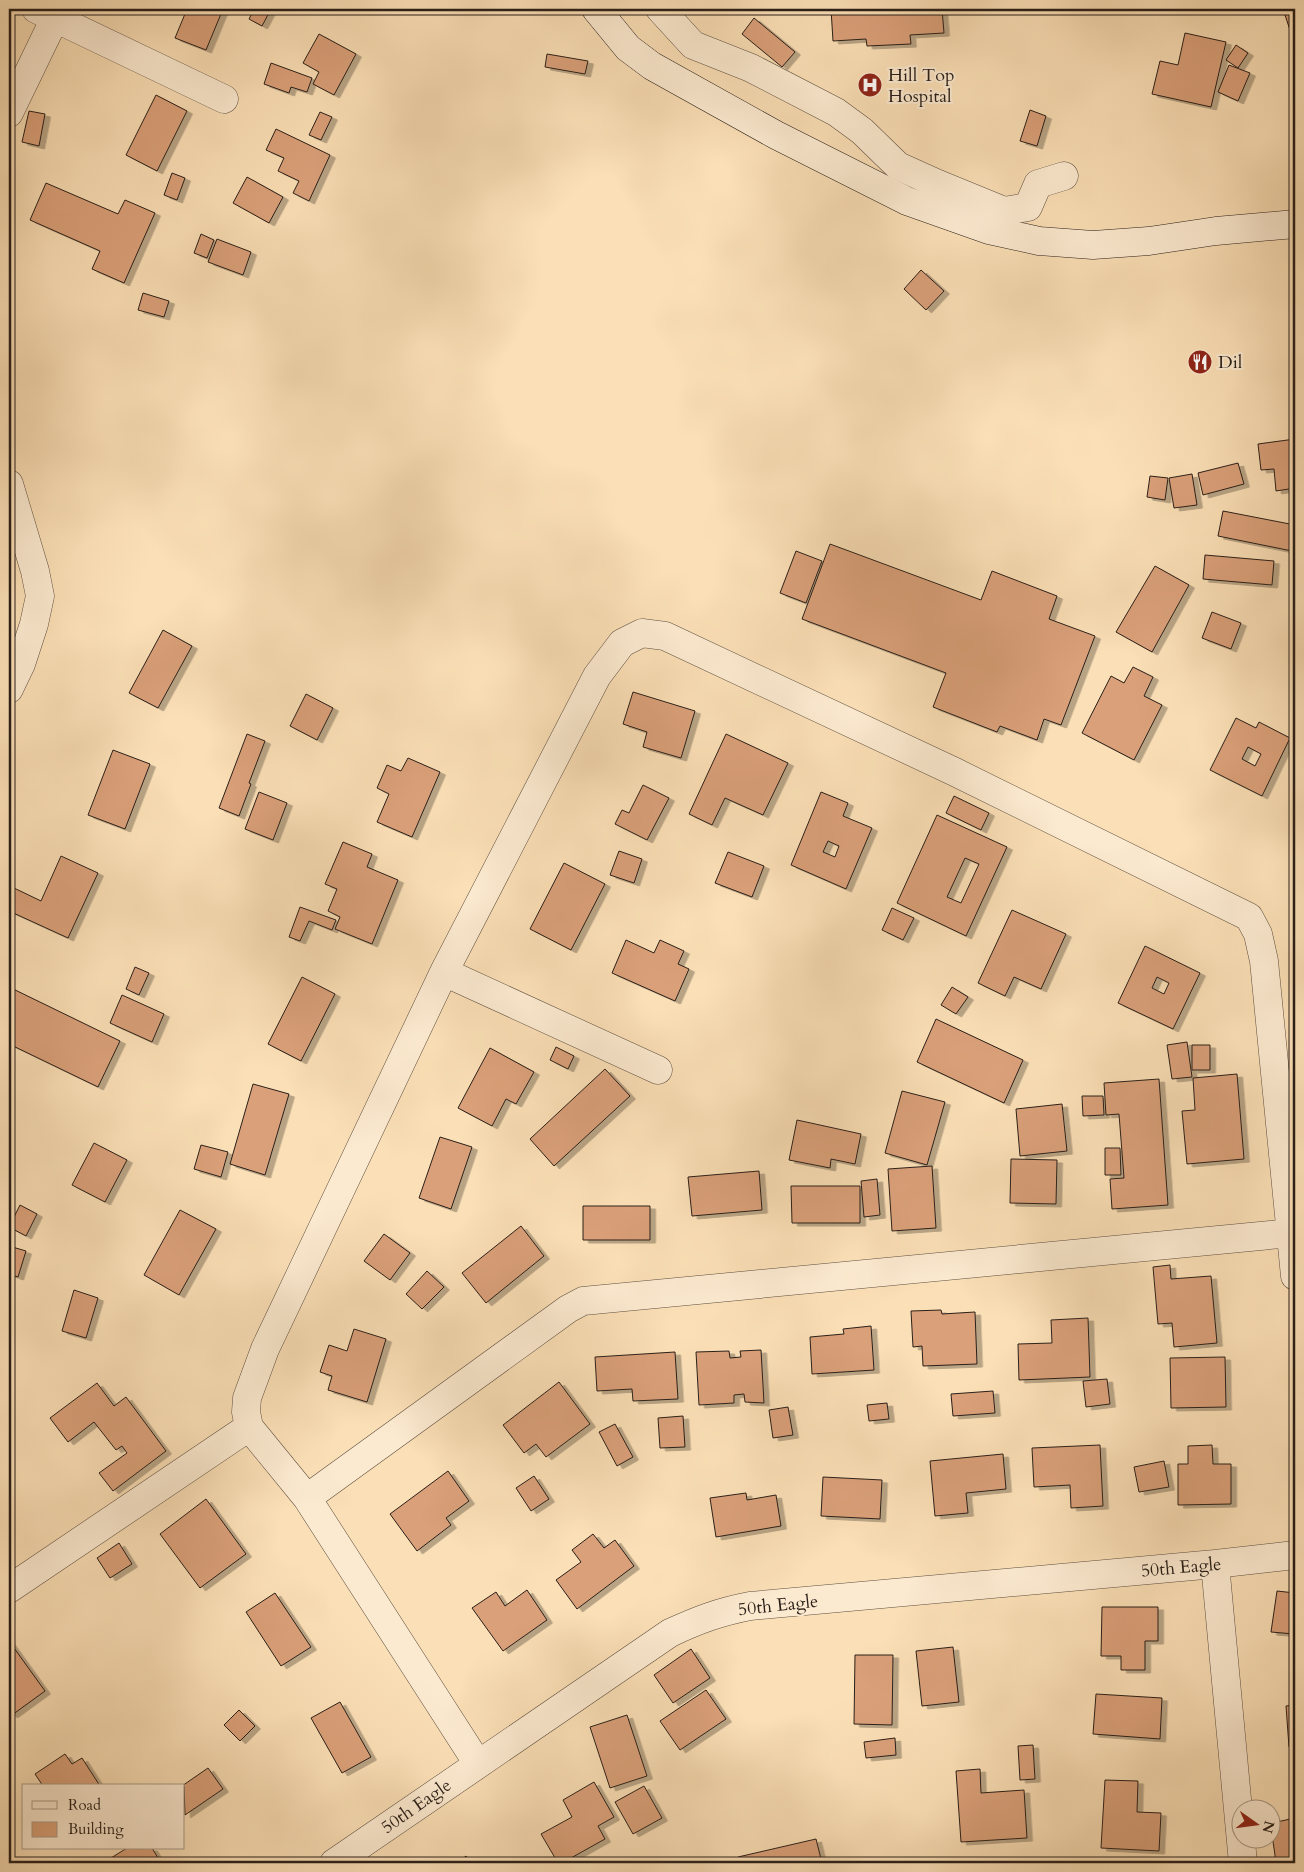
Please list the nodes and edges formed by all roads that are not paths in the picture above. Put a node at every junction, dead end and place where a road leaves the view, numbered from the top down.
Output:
1 (596, 9) edge
2 (660, 9) edge
3 (45, 14) edge
4 (224, 99) dead end
5 (9, 113) edge
6 (1064, 176) dead end
7 (1295, 224) edge
8 (9, 484) edge
9 (9, 689) edge
10 (444, 972) junction
11 (658, 1070) dead end
12 (1291, 1233) junction
13 (1295, 1276) edge
14 (249, 1427) junction
15 (307, 1498) junction
16 (1295, 1555) edge
17 (1216, 1564) junction
18 (9, 1589) edge
19 (478, 1764) junction
20 (334, 1863) edge
21 (1243, 1863) edge

1 - 7 street
2 - 6 street
3 - 4 street
3 - 5 street
8 - 9 street
10 - 11 street
10 - 12 street
10 - 14 street
12 - 13 street
12 - 15 street
14 - 15 street
14 - 18 street
15 - 19 street
16 - 17 street, 50th Eagle
17 - 19 street, 50th Eagle
17 - 21 street
19 - 20 street, 50th Eagle

